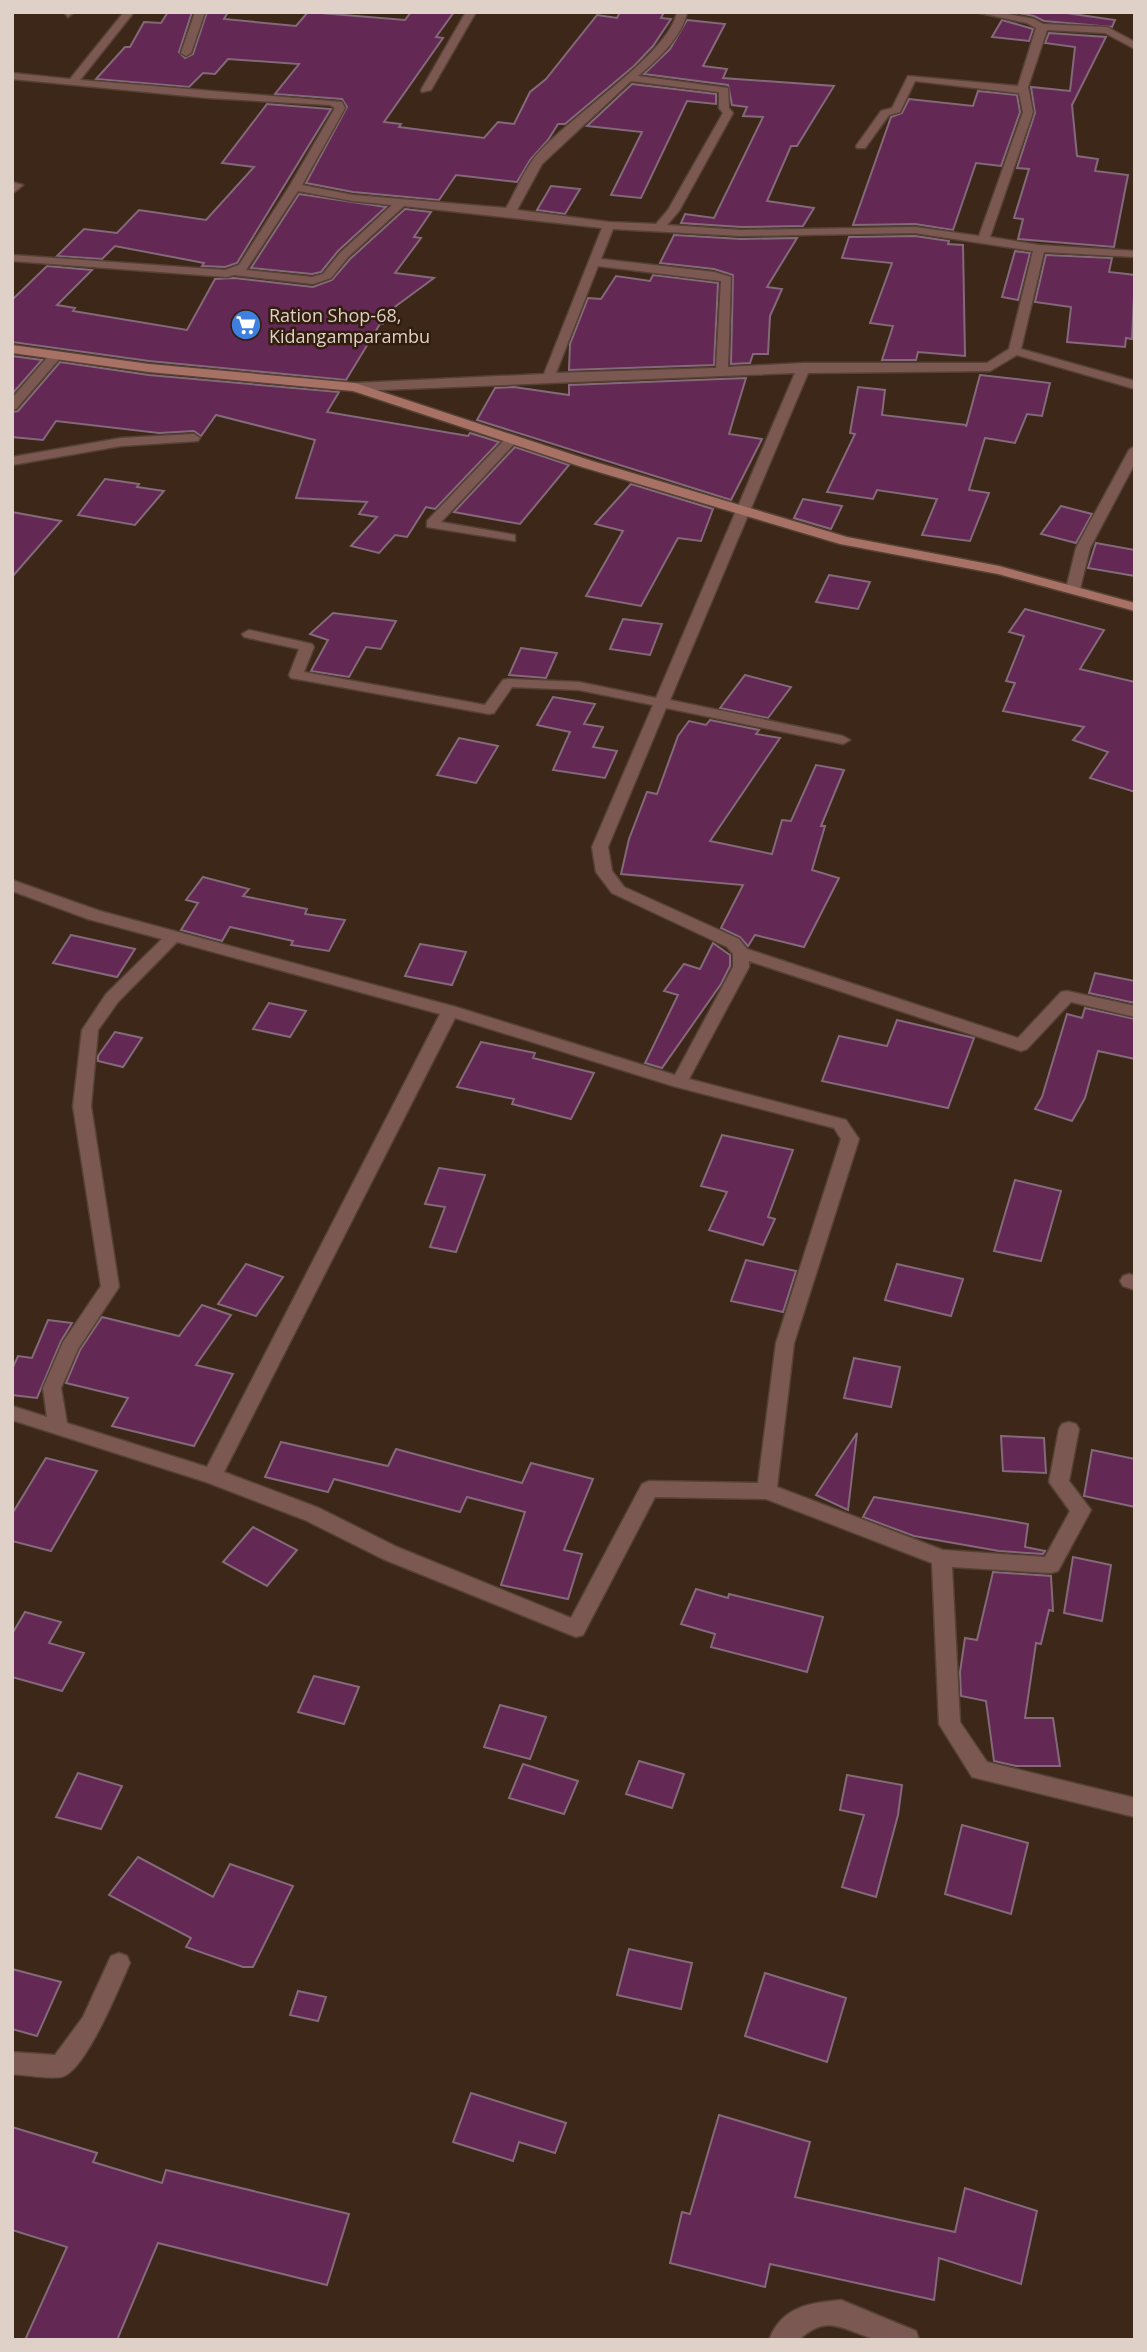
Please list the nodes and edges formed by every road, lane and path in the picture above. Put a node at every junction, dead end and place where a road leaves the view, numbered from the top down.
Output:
1 (129, 12) edge
2 (200, 12) edge
3 (471, 12) edge
4 (682, 12) edge
5 (980, 12) edge
6 (1041, 27) junction
7 (1135, 47) edge
8 (186, 53) dead end
9 (12, 76) edge
10 (629, 78) junction
11 (72, 83) junction
12 (426, 90) dead end
13 (1023, 90) junction
14 (861, 146) dead end
15 (12, 185) edge
16 (295, 187) junction
17 (12, 191) edge
18 (401, 203) junction
19 (510, 212) junction
20 (609, 225) junction
21 (659, 228) junction
22 (984, 241) junction
23 (1038, 248) junction
24 (1135, 254) edge
25 (12, 258) edge
26 (593, 262) junction
27 (236, 272) junction
28 (12, 349) edge
29 (1015, 351) junction
30 (57, 355) junction
31 (804, 367) junction
32 (722, 371) junction
33 (549, 376) junction
34 (1135, 385) edge
35 (355, 387) junction
36 (12, 406) edge
37 (194, 438) dead end
38 (512, 439) junction
39 (1135, 450) edge
40 (12, 461) edge
41 (742, 510) junction
42 (510, 538) dead end
43 (1073, 589) junction
44 (1135, 607) edge
45 (249, 634) dead end
46 (662, 701) junction
47 (843, 740) dead end
48 (12, 885) edge
49 (173, 937) junction
50 (741, 953) junction
51 (450, 1010) junction
52 (1135, 1012) edge
53 (679, 1082) junction
54 (12, 1413) edge
55 (58, 1427) junction
56 (1069, 1429) dead end
57 (212, 1476) junction
58 (767, 1491) junction
59 (942, 1558) junction
60 (1135, 1808) edge
61 (119, 1963) dead end
62 (12, 2063) edge
63 (781, 2340) edge
64 (907, 2340) edge

1 - 11 street
2 - 8 street
3 - 12 street
4 - 10 street
5 - 6 street
6 - 7 street
6 - 13 street
9 - 11 street
10 - 19 street
10 - 21 street
11 - 16 street
13 - 14 street
13 - 22 street
15 - 17 street
16 - 18 street
16 - 27 street
18 - 19 street
18 - 27 street
19 - 20 street
20 - 21 street
20 - 26 street
21 - 22 street
22 - 23 street
23 - 24 street
23 - 29 street
25 - 27 street
26 - 32 street
26 - 33 street
28 - 30 main road
29 - 31 street
29 - 34 street
30 - 35 main road
30 - 36 street
31 - 32 street
31 - 41 street
32 - 33 street
33 - 35 street
35 - 38 main road
37 - 40 street
38 - 41 main road
38 - 42 street
39 - 43 street
41 - 43 main road
41 - 46 street
43 - 44 main road
45 - 46 street
46 - 47 street
46 - 50 street
48 - 49 street
49 - 51 street
49 - 55 street
50 - 52 street
50 - 53 street
51 - 53 street
51 - 57 street
53 - 58 street
54 - 55 street
55 - 57 street
56 - 59 street
57 - 58 street
58 - 59 street
59 - 60 street
61 - 62 street
63 - 64 street

